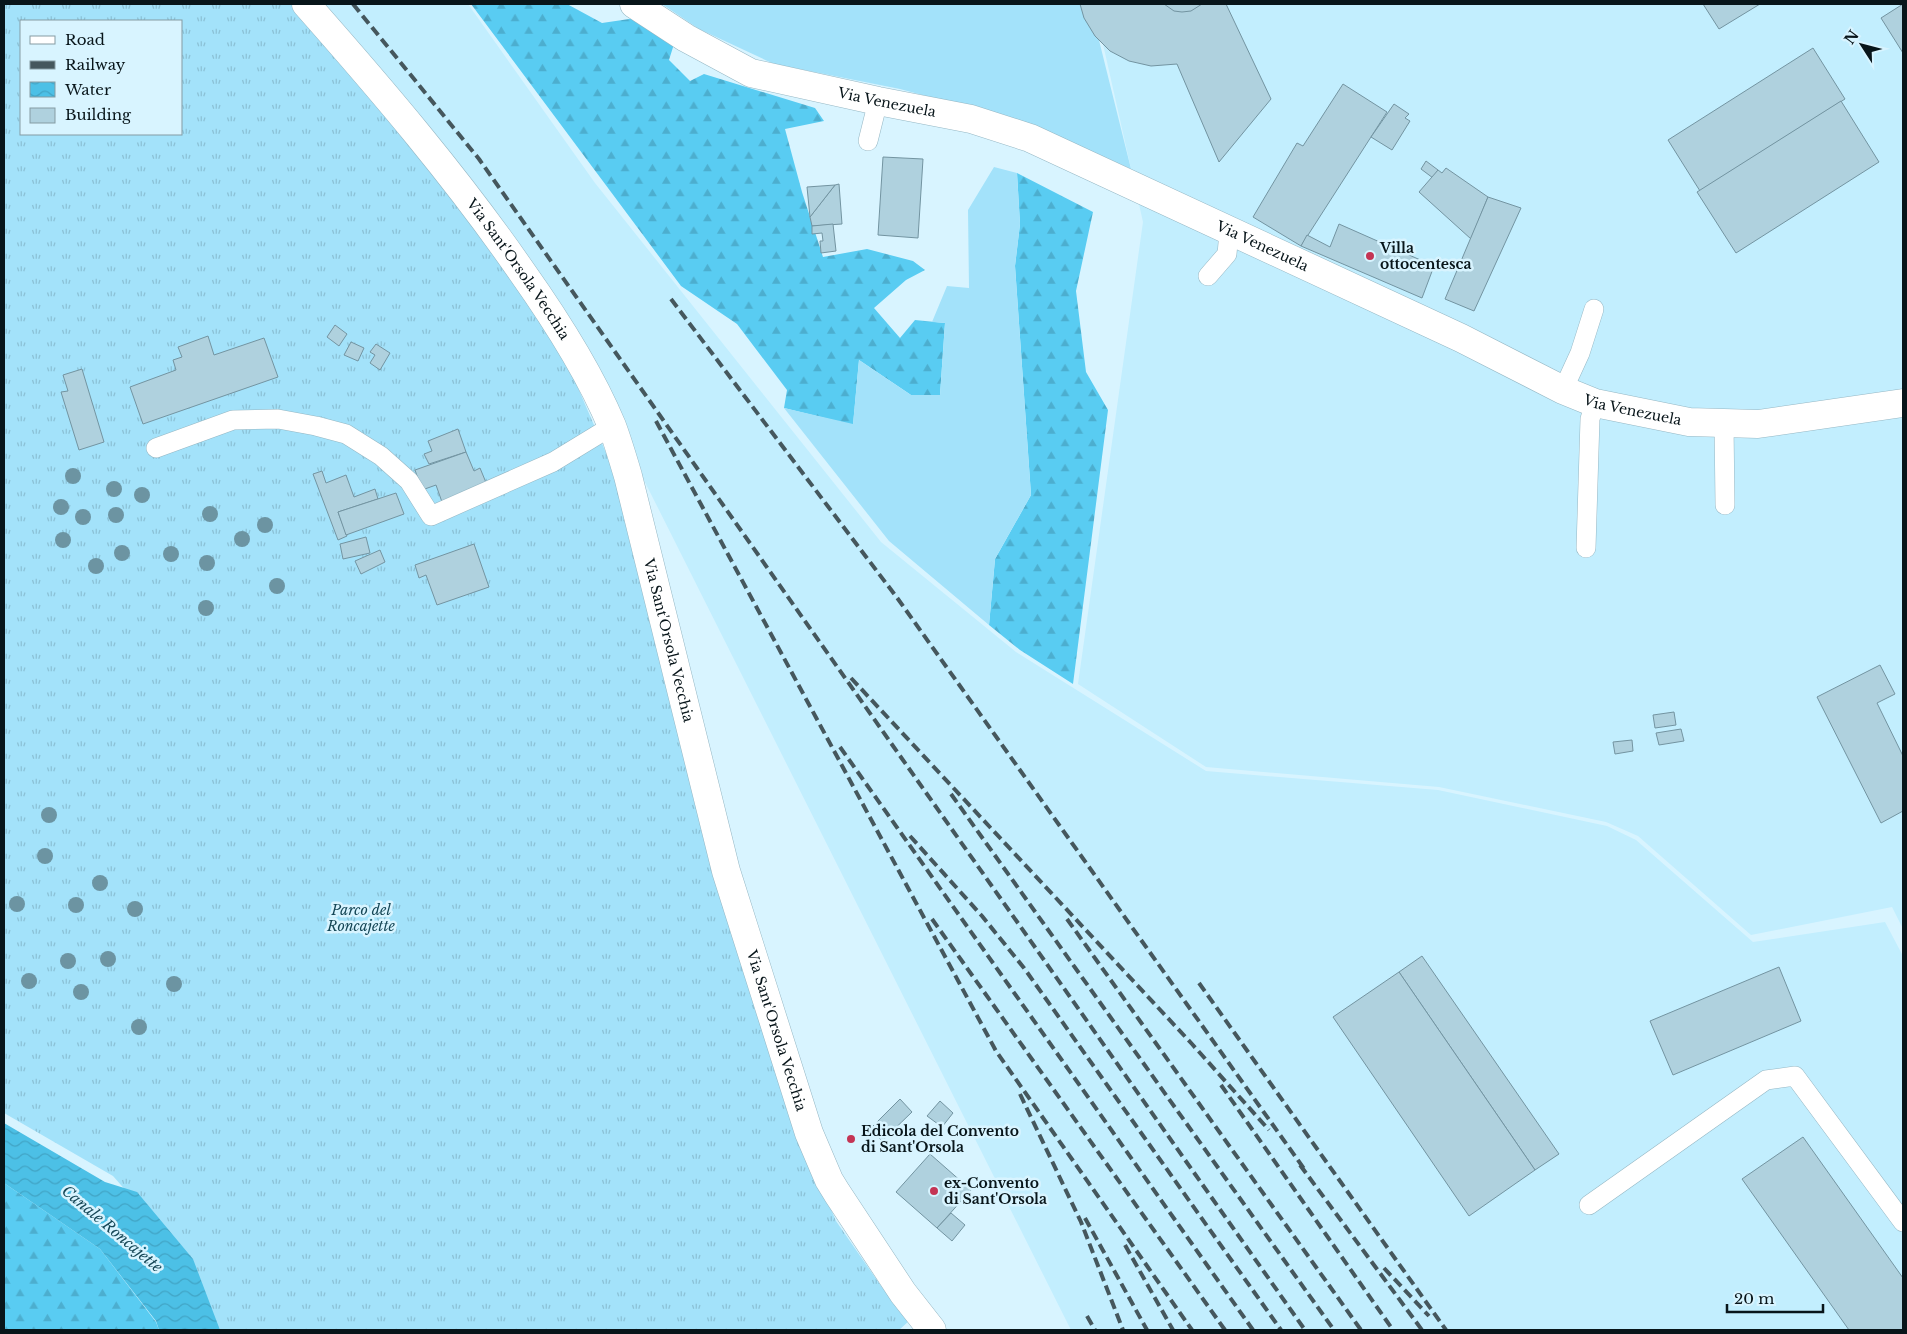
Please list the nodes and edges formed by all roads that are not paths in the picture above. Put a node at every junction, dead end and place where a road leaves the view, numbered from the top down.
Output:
1 (306, 4) edge
2 (634, 4) edge
3 (878, 101) junction
4 (868, 141) dead end
5 (1229, 232) junction
6 (1208, 276) dead end
7 (1594, 309) dead end
8 (1563, 390) junction
9 (1595, 403) junction
10 (1903, 403) edge
11 (1724, 423) junction
12 (612, 426) junction
13 (156, 448) dead end
14 (1725, 504) dead end
15 (1586, 548) dead end
16 (1589, 1205) dead end
17 (1903, 1222) edge
18 (932, 1330) edge

1 - 12 street, Via Sant'Orsola Vecchia
2 - 3 street, Via Venezuela
3 - 4 lane
3 - 5 street, Via Venezuela
5 - 6 lane
5 - 8 street, Via Venezuela
7 - 8 lane
8 - 9 street, Via Venezuela
9 - 11 street, Via Venezuela
9 - 15 lane
10 - 11 street, Via Venezuela
11 - 14 lane
12 - 13 lane
12 - 18 street, Via Sant'Orsola Vecchia
16 - 17 lane

